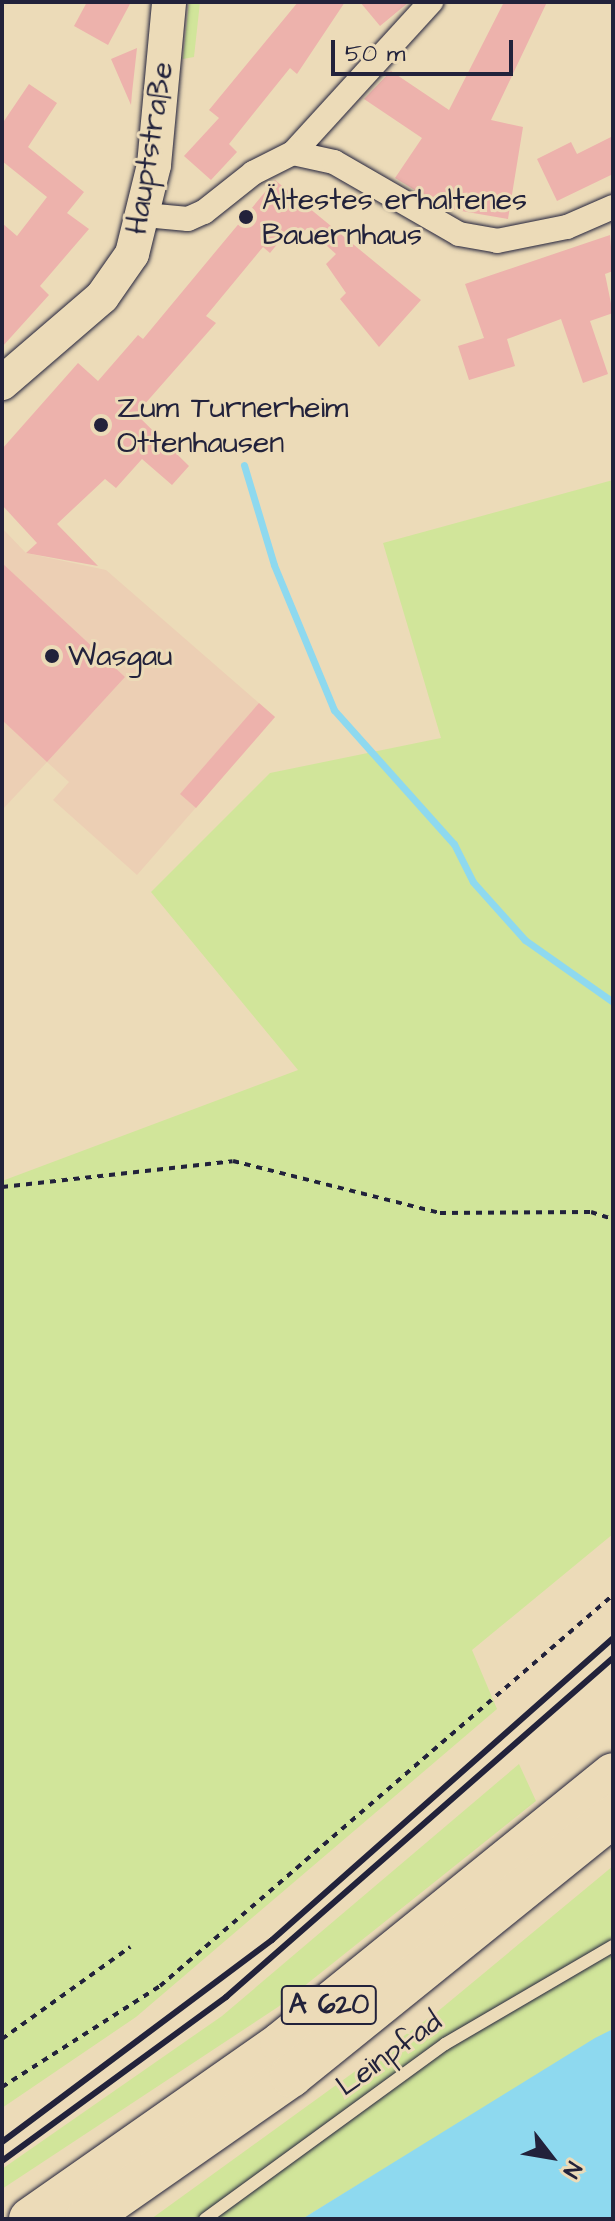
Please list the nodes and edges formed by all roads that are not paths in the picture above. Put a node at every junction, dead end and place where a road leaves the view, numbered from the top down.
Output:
1 (169, 2) edge
2 (431, 2) edge
3 (293, 153) junction
4 (613, 207) edge
5 (145, 215) junction
6 (2, 383) edge
7 (613, 1774) edge
8 (613, 1816) edge
9 (613, 1946) edge
10 (30, 2219) edge
11 (86, 2219) edge
12 (205, 2219) edge

1 - 5 main road, Hauptstraße
2 - 3 street
3 - 4 street
3 - 5 street
5 - 6 main road, Hauptstraße
7 - 10 highway, A 620
8 - 11 highway, A 620
9 - 12 lane, Leinpfad

